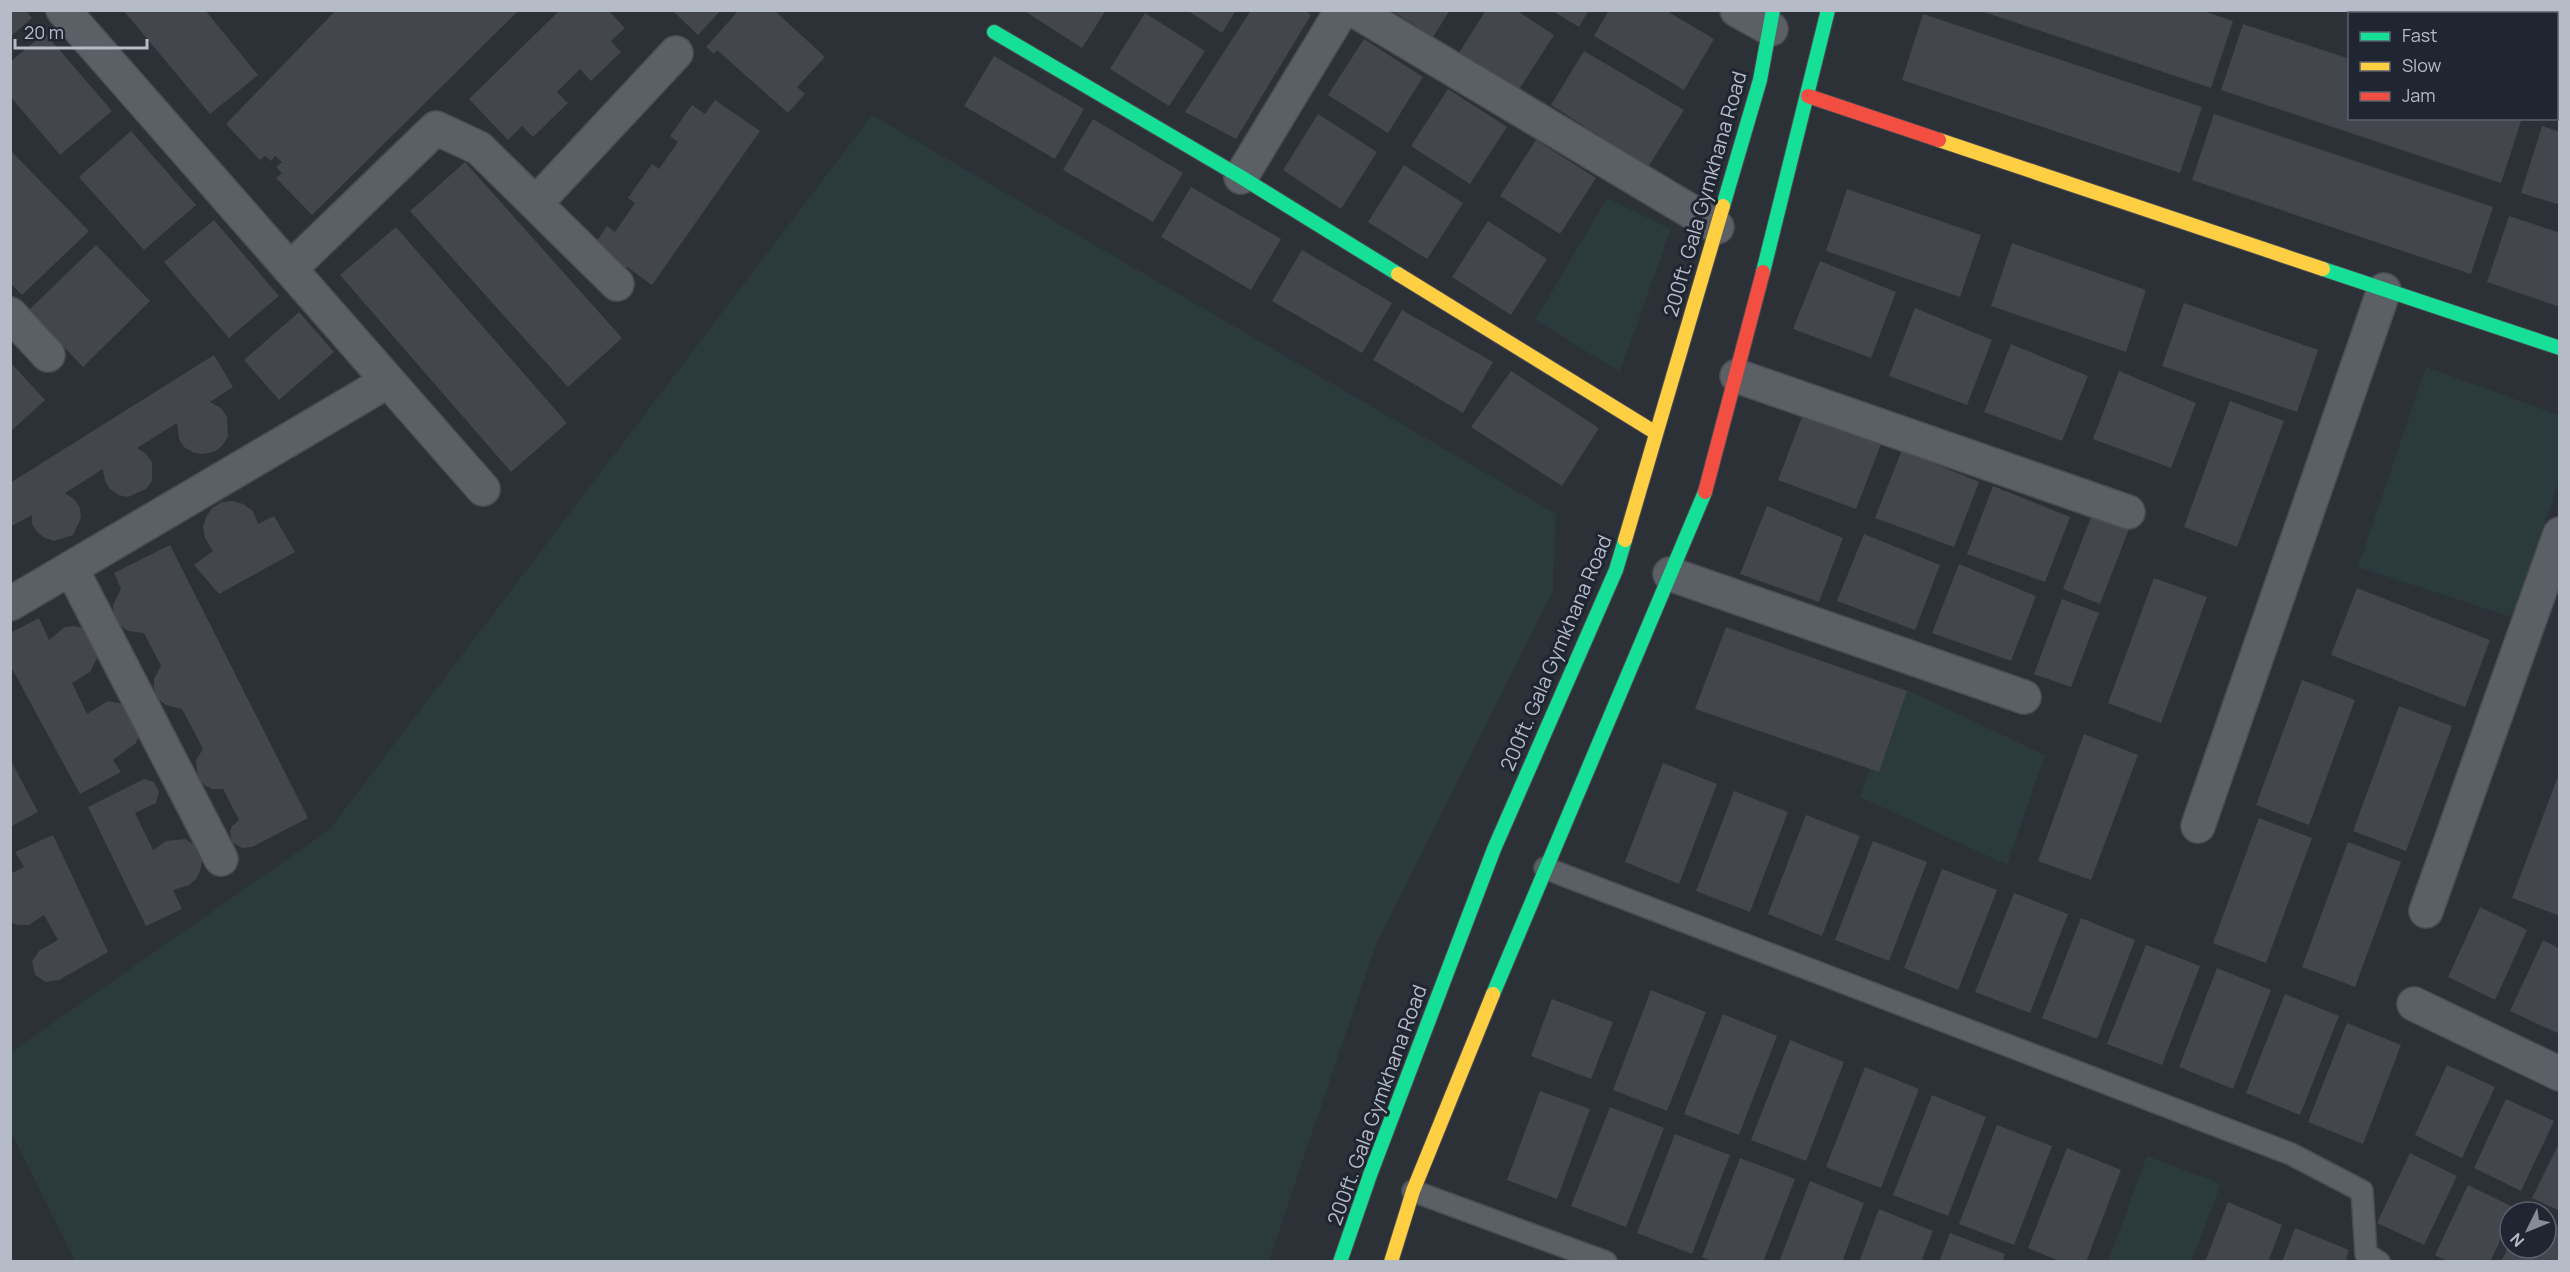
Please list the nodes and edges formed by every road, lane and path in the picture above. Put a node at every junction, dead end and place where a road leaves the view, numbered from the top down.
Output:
1 (63, 10) edge
2 (1342, 10) edge
3 (1354, 10) edge
4 (1737, 10) edge
5 (1828, 10) edge
6 (1772, 20) edge
7 (994, 32) dead end
8 (676, 53) dead end
9 (1808, 96) junction
10 (1241, 177) junction
11 (536, 203) junction
12 (1717, 227) junction
13 (290, 269) junction
14 (617, 284) dead end
15 (2384, 290) junction
16 (10, 314) edge
17 (2559, 348) edge
18 (48, 355) dead end
19 (1737, 376) junction
20 (388, 381) junction
21 (1656, 433) junction
22 (483, 489) dead end
23 (2128, 512) dead end
24 (2559, 534) edge
25 (71, 568) junction
26 (1670, 574) junction
27 (10, 604) edge
28 (2024, 697) dead end
29 (2198, 826) dead end
30 (221, 859) dead end
31 (1545, 868) junction
32 (2426, 911) dead end
33 (2414, 1004) dead end
34 (2559, 1074) edge
35 (1413, 1191) junction
36 (1340, 1262) edge
37 (1392, 1262) edge
38 (1606, 1262) edge
39 (2379, 1262) edge

1 - 13 street
2 - 10 street
3 - 12 street
4 - 6 street
5 - 9 street
6 - 12 street, 200ft. Gala Gymkhana Road
7 - 10 street
8 - 11 street
9 - 15 street
9 - 19 street
10 - 21 street
11 - 13 street
11 - 14 street
12 - 21 street, 200ft. Gala Gymkhana Road
13 - 20 street
15 - 17 street
15 - 29 street
16 - 18 street
19 - 23 street
19 - 26 street
20 - 22 street
20 - 25 street
21 - 36 street, 200ft. Gala Gymkhana Road
24 - 32 street
25 - 27 street
25 - 30 street
26 - 28 street
26 - 31 street
31 - 35 street
31 - 39 lane
33 - 34 street
35 - 37 street
35 - 38 lane

